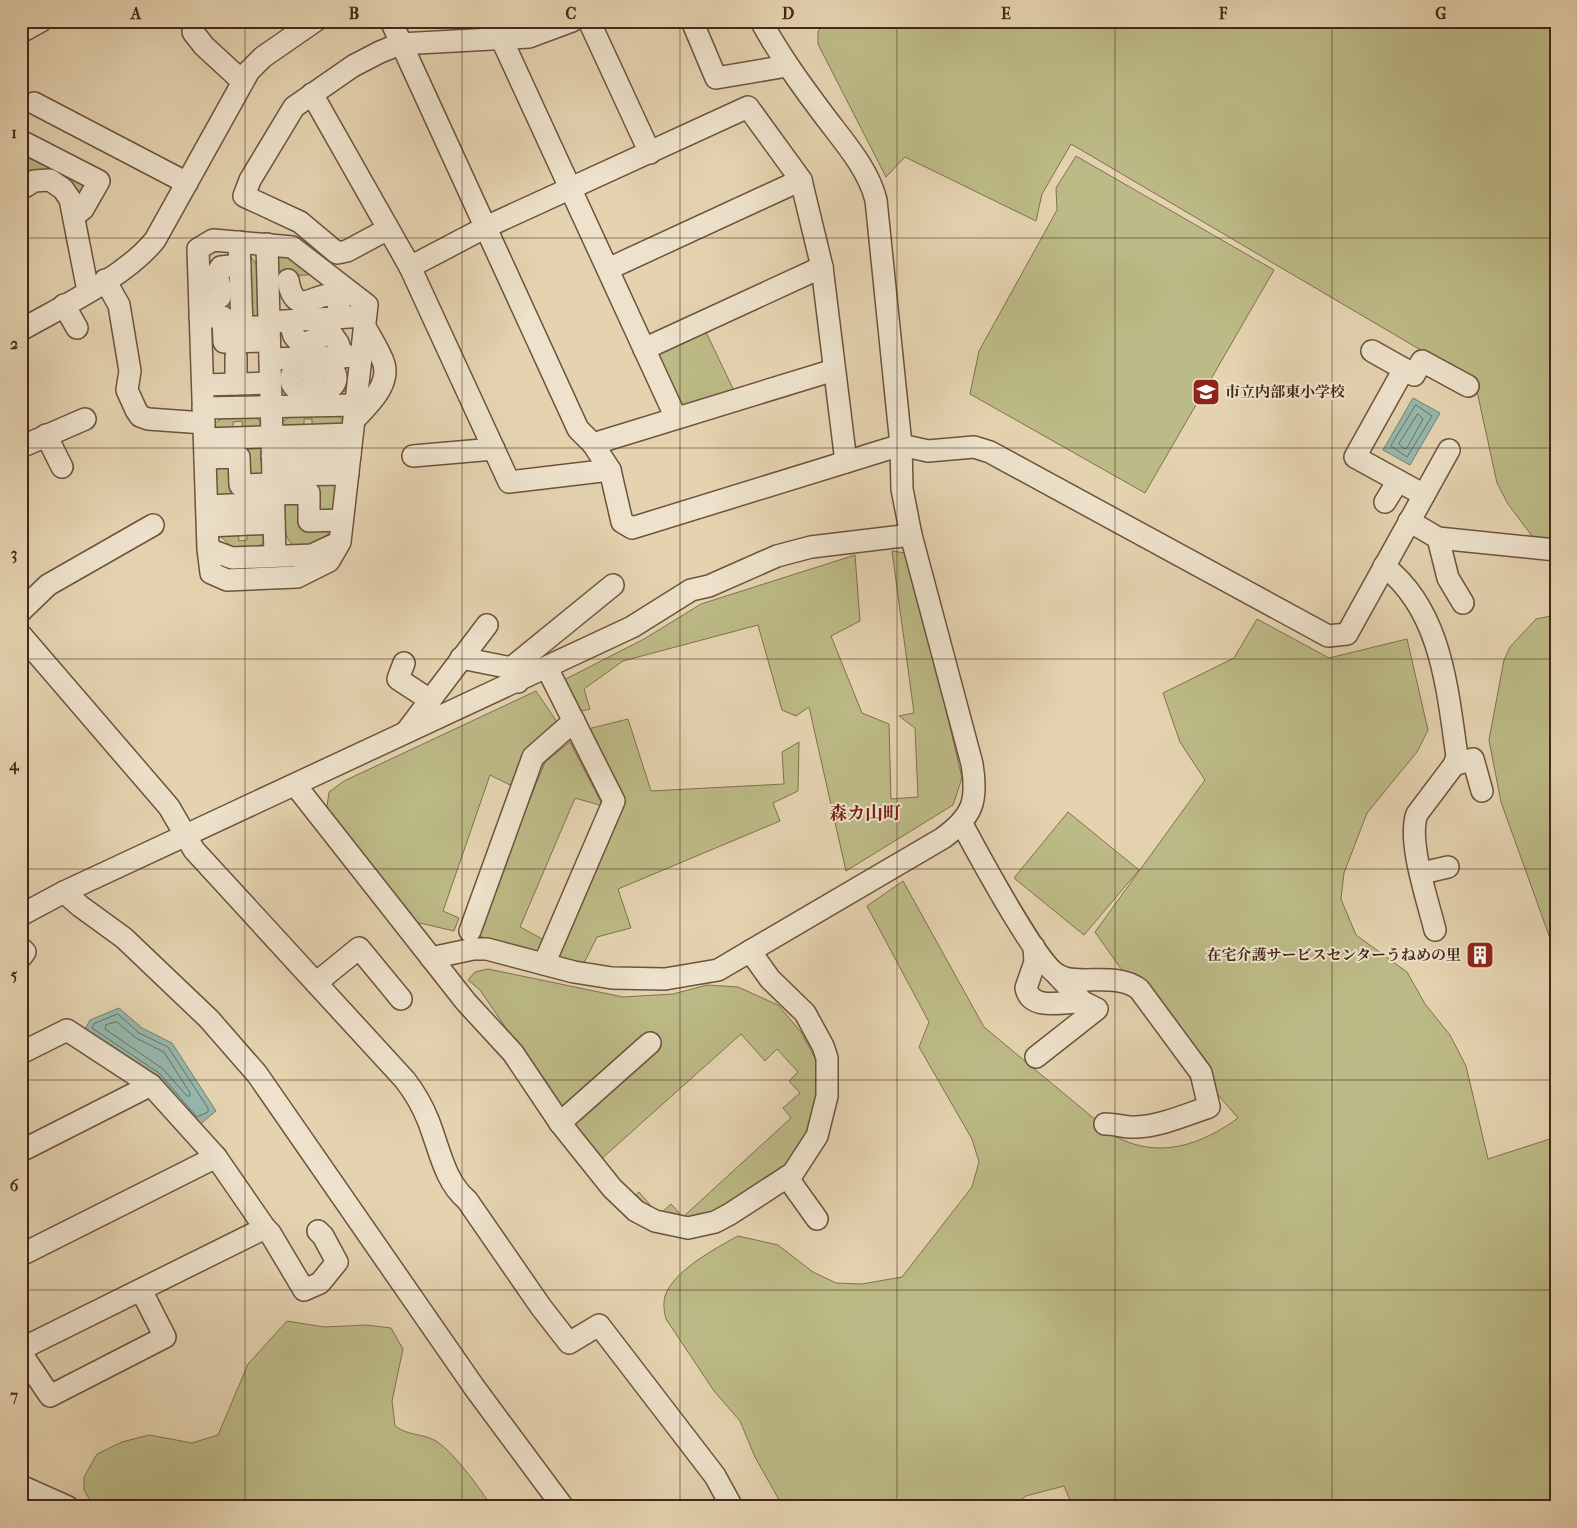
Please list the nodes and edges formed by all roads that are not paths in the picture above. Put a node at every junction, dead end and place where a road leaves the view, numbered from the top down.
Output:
1 (41, 21) edge
2 (315, 21) edge
3 (391, 21) edge
4 (572, 21) edge
5 (589, 21) edge
6 (692, 21) edge
7 (762, 21) edge
8 (21, 32) edge
9 (193, 32) dead end
10 (502, 40) junction
11 (400, 44) junction
12 (788, 66) junction
13 (242, 81) junction
14 (312, 94) junction
15 (34, 103) dead end
16 (21, 146) edge
17 (650, 154) junction
18 (801, 180) junction
19 (187, 183) junction
20 (21, 189) edge
21 (571, 189) junction
22 (74, 216) junction
23 (486, 227) junction
24 (388, 229) junction
25 (239, 242) junction
26 (267, 244) junction
27 (240, 265) junction
28 (410, 267) junction
29 (822, 267) junction
30 (608, 269) junction
31 (331, 277) junction
32 (278, 280) junction
33 (97, 286) junction
34 (64, 305) junction
35 (200, 311) junction
36 (341, 318) junction
37 (365, 321) junction
38 (77, 328) dead end
39 (21, 330) edge
40 (644, 349) junction
41 (274, 351) junction
42 (1372, 351) dead end
43 (202, 356) junction
44 (236, 356) junction
45 (349, 366) junction
46 (1404, 369) junction
47 (834, 370) junction
48 (236, 384) junction
49 (203, 385) junction
50 (1468, 386) dead end
51 (271, 406) junction
52 (85, 418) dead end
53 (676, 418) junction
54 (354, 420) junction
55 (204, 432) junction
56 (46, 436) junction
57 (21, 443) edge
58 (594, 444) junction
59 (901, 445) junction
60 (494, 449) junction
61 (1449, 450) dead end
62 (413, 456) dead end
63 (846, 462) junction
64 (349, 465) junction
65 (62, 467) dead end
66 (610, 470) junction
67 (1398, 481) junction
68 (273, 482) junction
69 (1424, 495) junction
70 (1385, 502) dead end
71 (207, 516) junction
72 (342, 520) junction
73 (1409, 521) junction
74 (153, 525) dead end
75 (911, 535) junction
76 (1438, 538) junction
77 (340, 542) junction
78 (208, 549) junction
79 (1556, 550) edge
80 (275, 556) junction
81 (1384, 566) junction
82 (614, 585) dead end
83 (1463, 604) dead end
84 (21, 611) edge
85 (570, 620) junction
86 (487, 624) dead end
87 (21, 635) edge
88 (587, 649) junction
89 (461, 658) junction
90 (404, 664) dead end
91 (547, 668) junction
92 (514, 675) junction
93 (430, 700) junction
94 (574, 720) junction
95 (403, 735) junction
96 (1454, 765) junction
97 (296, 786) junction
98 (1482, 791) dead end
99 (962, 824) junction
100 (186, 836) junction
101 (1448, 867) dead end
102 (1422, 873) junction
103 (64, 892) junction
104 (21, 915) edge
105 (1435, 930) dead end
106 (470, 931) dead end
107 (1034, 947) junction
108 (21, 948) edge
109 (750, 952) junction
110 (21, 957) edge
111 (431, 958) junction
112 (544, 964) junction
113 (1058, 976) junction
114 (316, 983) junction
115 (401, 999) dead end
116 (1083, 1002) junction
117 (650, 1044) dead end
118 (21, 1053) edge
119 (1036, 1057) dead end
120 (151, 1085) junction
121 (560, 1123) junction
122 (1105, 1124) dead end
123 (21, 1151) edge
124 (216, 1157) junction
125 (788, 1177) junction
126 (817, 1219) dead end
127 (264, 1228) junction
128 (318, 1231) dead end
129 (21, 1255) edge
130 (141, 1290) junction
131 (21, 1351) edge
132 (21, 1486) edge
133 (68, 1507) edge
134 (563, 1507) edge
135 (732, 1507) edge

1 - 8 street
2 - 13 street
3 - 11 street
4 - 10 street
5 - 17 street
6 - 12 street
7 - 12 street
9 - 13 street
10 - 11 street
10 - 21 street
11 - 14 street
11 - 23 street
12 - 59 street
13 - 19 street
14 - 24 street
14 - 24 street
15 - 19 street
16 - 22 street
17 - 18 street
17 - 21 street
18 - 29 street
18 - 30 street
19 - 33 street
20 - 22 street
21 - 23 street
21 - 30 street
22 - 33 street
23 - 28 street
23 - 58 street
24 - 28 street
25 - 26 street
25 - 27 street
25 - 35 street
26 - 31 street
26 - 32 street
27 - 35 street
27 - 41 street
28 - 60 street
29 - 40 street
29 - 47 street
30 - 40 street
31 - 32 street
31 - 37 street
32 - 36 street
32 - 41 street
33 - 34 street
33 - 55 street
34 - 38 street
34 - 39 street
35 - 41 street
35 - 43 street
36 - 37 street
36 - 41 street
37 - 45 street
37 - 54 street
40 - 53 street
41 - 44 street
41 - 45 street
41 - 45 street
41 - 45 street
41 - 48 street
41 - 51 street
42 - 46 street
43 - 44 street
43 - 49 street
44 - 48 street
45 - 54 street
46 - 50 street
46 - 67 street
47 - 53 street
47 - 63 street
48 - 49 street
49 - 55 street
51 - 54 street
51 - 55 street
51 - 68 street
52 - 56 street
53 - 58 street
54 - 64 street
54 - 68 street
55 - 68 street
55 - 68 street
55 - 71 street
56 - 57 street
56 - 65 street
58 - 66 street
59 - 63 street
59 - 75 street
59 - 81 street
60 - 62 street
60 - 66 street
61 - 69 street
63 - 66 street
64 - 68 street
64 - 72 street
67 - 69 street
67 - 70 street
68 - 71 street
68 - 71 street
68 - 72 street
68 - 80 street
69 - 73 street
71 - 78 street
72 - 77 street
73 - 76 street
73 - 81 street
74 - 84 street
75 - 88 street
75 - 99 street
76 - 79 street
76 - 83 street
77 - 78 street
77 - 80 street
78 - 80 street
81 - 96 street
82 - 85 street
85 - 88 street
85 - 92 street
86 - 89 street
87 - 100 street
88 - 91 street
89 - 92 street
89 - 93 street
90 - 93 street
91 - 92 street
91 - 94 street
92 - 95 street
93 - 95 street
94 - 106 street
94 - 112 street
95 - 97 street
96 - 98 street
96 - 102 street
97 - 100 street
97 - 111 street
99 - 107 street
99 - 109 street
100 - 103 street
100 - 114 street
101 - 102 street
102 - 105 street
103 - 104 street
103 - 134 street
107 - 113 street
107 - 116 street
108 - 110 street
109 - 112 street
109 - 125 street
111 - 112 street
111 - 121 street
113 - 116 street
113 - 122 street
114 - 115 street
114 - 135 street
116 - 119 street
117 - 121 street
118 - 120 street
120 - 123 street
120 - 124 street
121 - 125 street
124 - 127 street
124 - 129 street
125 - 126 street
127 - 128 street
127 - 130 street
130 - 131 street
130 - 131 street
132 - 133 street

